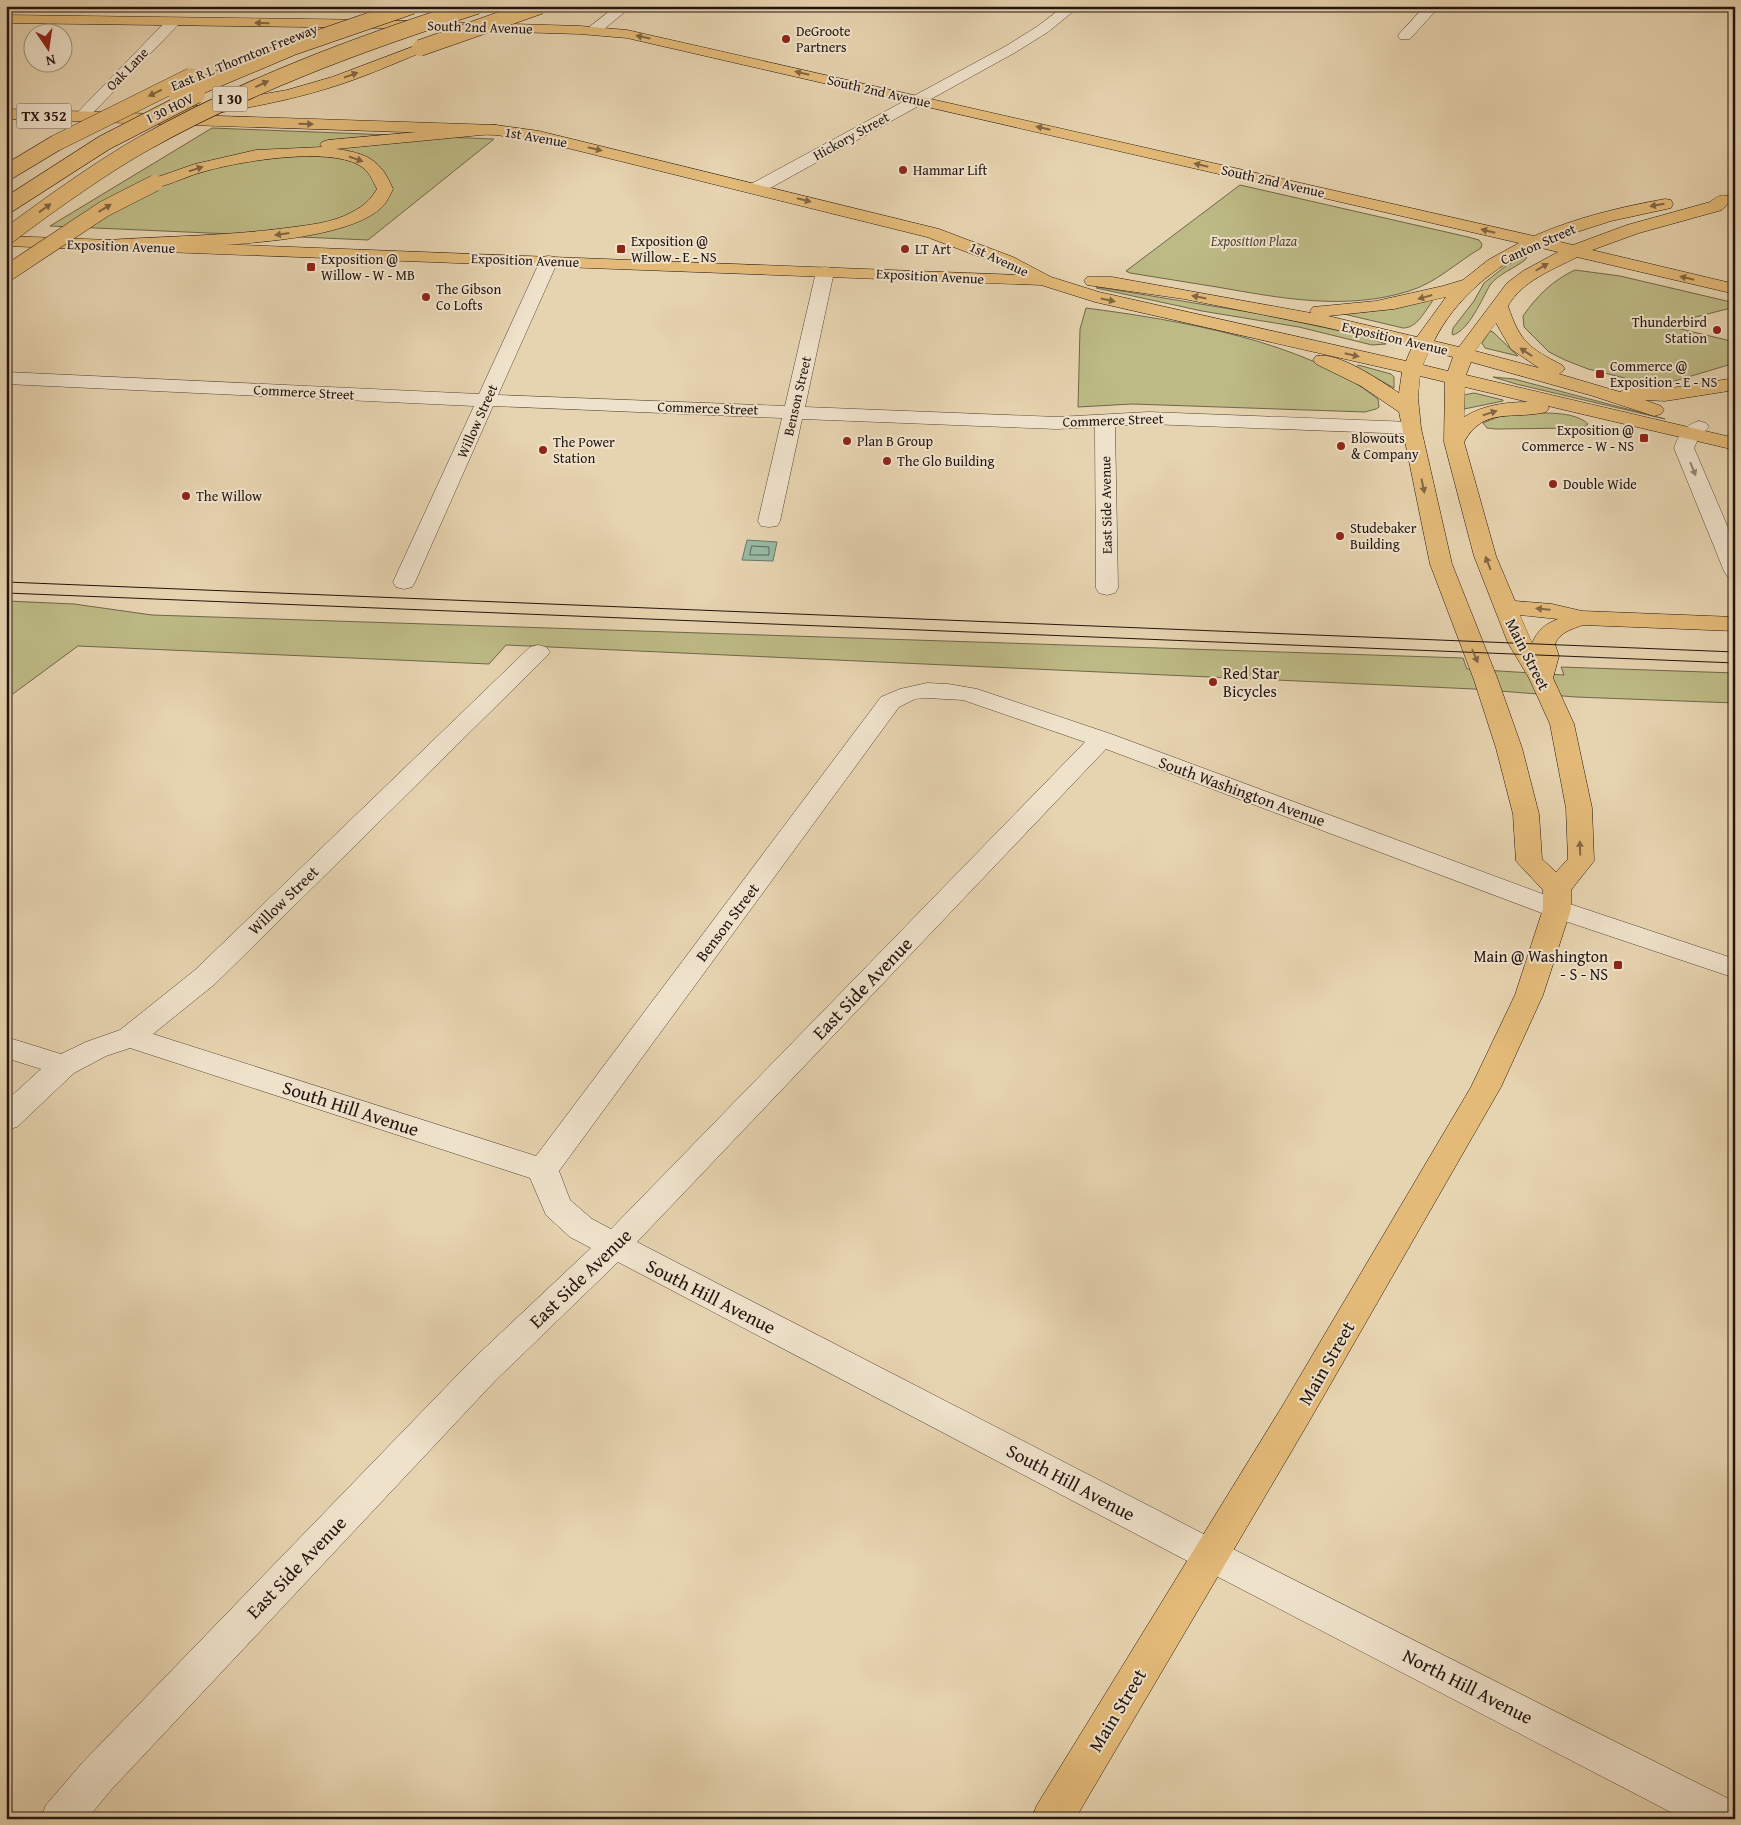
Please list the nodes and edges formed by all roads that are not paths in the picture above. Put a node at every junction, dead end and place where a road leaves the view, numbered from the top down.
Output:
1 (380, 6) edge
2 (412, 6) edge
3 (432, 6) edge
4 (477, 6) edge
5 (540, 6) edge
6 (625, 6) edge
7 (1072, 6) edge
8 (1433, 6) edge
9 (6, 10) edge
10 (6, 18) edge
11 (85, 21) junction
12 (173, 22) junction
13 (594, 31) junction
14 (1405, 36) dead end
15 (918, 99) junction
16 (6, 114) edge
17 (81, 117) junction
18 (150, 119) junction
19 (496, 130) junction
20 (238, 159) junction
21 (6, 173) edge
22 (757, 188) junction
23 (6, 193) edge
24 (1729, 199) edge
25 (6, 206) edge
26 (6, 237) edge
27 (6, 242) edge
28 (1535, 242) junction
29 (107, 245) junction
30 (1574, 251) junction
31 (948, 252) junction
32 (549, 261) junction
33 (825, 272) junction
34 (855, 273) junction
35 (6, 274) edge
36 (1044, 281) junction
37 (1471, 283) junction
38 (1735, 289) edge
39 (1247, 306) junction
40 (1499, 306) junction
41 (1225, 325) junction
42 (1423, 344) junction
43 (1464, 354) junction
44 (1412, 369) junction
45 (6, 378) edge
46 (1454, 379) junction
47 (1735, 384) edge
48 (1600, 392) junction
49 (1735, 398) edge
50 (486, 400) junction
51 (1645, 406) junction
52 (1589, 411) junction
53 (793, 412) junction
54 (1410, 418) junction
55 (1105, 421) junction
56 (1695, 430) junction
57 (1454, 442) junction
58 (1735, 442) edge
59 (769, 521) dead end
60 (1735, 572) edge
61 (404, 582) dead end
62 (1107, 588) dead end
63 (1505, 608) junction
64 (1580, 618) junction
65 (1735, 624) edge
66 (538, 652) dead end
67 (1541, 678) junction
68 (922, 691) joint
69 (1102, 739) junction
70 (1557, 898) junction
71 (1735, 969) edge
72 (130, 1037) junction
73 (6, 1047) edge
74 (64, 1066) junction
75 (6, 1119) edge
76 (543, 1170) junction
77 (614, 1246) junction
78 (1210, 1555) junction
79 (61, 1819) edge
80 (1052, 1819) edge
81 (1726, 1819) edge

1 -> 21 main road, East R L Thornton Freeway / I 30, bridge
2 - 23 main road, I 30 HOV, bridge
3 - 25 main road, I 30 HOV, bridge
26 -> 4 main road, East R L Thornton Freeway / I 30, bridge
18 -> 5 main road, bridge
6 - 13 street
7 - 15 street, Hickory Street
8 - 14 street
9 - 11 main road
10 - 11 main road, South 2nd Avenue
11 - 12 main road, South 2nd Avenue
13 -> 12 main road, South 2nd Avenue
12 - 17 street, Oak Lane
15 -> 13 main road, South 2nd Avenue
15 - 22 street, Hickory Street
28 -> 15 main road, South 2nd Avenue
16 - 17 main road, 1st Avenue / TX 352
17 - 18 main road, 1st Avenue / TX 352
18 -> 19 main road, 1st Avenue
19 - 20 main road
19 -> 22 main road, 1st Avenue
20 -> 29 main road
35 -> 20 main road, bridge
22 -> 31 main road, 1st Avenue
24 -> 28 main road, Canton Street
24 - 30 main road, Canton Street
27 - 29 main road, Exposition Avenue
28 - 30 main road, South 2nd Avenue
28 - 37 main road, Canton Street
29 - 32 main road, Exposition Avenue
38 -> 30 main road, South 2nd Avenue
40 -> 30 main road, Canton Street
31 - 34 main road
31 - 36 main road, 1st Avenue
32 - 33 main road, Exposition Avenue
32 - 50 street, Willow Street
33 - 34 main road, Exposition Avenue
33 - 53 street, Benson Street
34 - 36 main road, Exposition Avenue
39 -> 36 main road, Exposition Avenue
36 -> 41 main road, Exposition Avenue
37 -> 39 main road
37 - 42 main road, Canton Street
39 - 42 main road, Exposition Avenue
40 - 43 main road, Canton Street
48 -> 40 main road
41 -> 44 main road, Exposition Avenue
41 - 54 main road
42 - 43 main road, Exposition Avenue
42 - 44 main road, Canton Street
43 - 46 main road, Canton Street
43 - 48 main road, Exposition Avenue
44 - 46 main road, Exposition Avenue
44 - 54 main road, Canton Street
45 - 50 street, Commerce Street
46 - 52 main road, Exposition Avenue
46 - 57 main road, Canton Street
47 - 48 main road
48 - 51 main road, Exposition Avenue
49 - 51 main road
50 - 53 street, Commerce Street
50 - 61 street, Willow Street
51 - 56 main road, Exposition Avenue
52 - 56 main road, Exposition Avenue
57 -> 52 main road
53 - 55 street, Commerce Street
53 - 59 street, Benson Street
54 - 55 street, Commerce Street
54 -> 70 main road, Canton Street
55 - 62 street, East Side Avenue
56 - 58 main road, Exposition Avenue
56 -> 60 street
63 -> 57 main road, Canton Street
64 -> 63 main road, Main Street
63 - 67 main road, Main Street
64 - 65 main road, Main Street
64 - 67 main road
66 - 72 street, Willow Street
70 -> 67 main road, Main Street
68 - 69 street, South Washington Avenue
68 - 76 street, Benson Street
69 - 70 street, South Washington Avenue
69 - 77 street, East Side Avenue
70 - 71 street, South Washington Avenue
70 - 78 main road, Main Street
72 - 74 street, Willow Street
72 - 76 street, South Hill Avenue
73 - 74 street
74 - 75 street, Willow Street
76 - 77 street, South Hill Avenue
77 - 78 street, South Hill Avenue
77 - 79 street, East Side Avenue
78 - 80 main road, Main Street
78 - 81 street, North Hill Avenue

